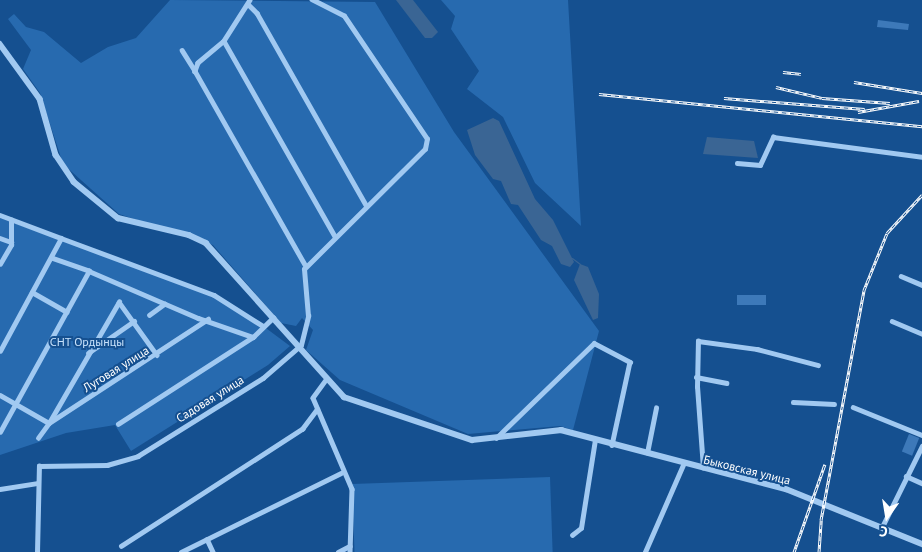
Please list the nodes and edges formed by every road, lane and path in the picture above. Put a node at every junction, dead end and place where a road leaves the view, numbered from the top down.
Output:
1 (312, 0) edge
2 (249, 2) edge
3 (224, 41) junction
4 (0, 44) edge
5 (182, 50) dead end
6 (195, 70) junction
7 (922, 157) edge
8 (737, 164) dead end
9 (366, 205) junction
10 (0, 215) edge
11 (11, 220) junction
12 (335, 236) junction
13 (0, 238) edge
14 (61, 238) junction
15 (11, 242) junction
16 (52, 258) junction
17 (0, 264) edge
18 (306, 266) junction
19 (89, 271) junction
20 (901, 276) dead end
21 (922, 285) edge
22 (32, 292) junction
23 (164, 304) junction
24 (67, 312) junction
25 (149, 316) dead end
26 (273, 318) junction
27 (208, 319) junction
28 (134, 321) junction
29 (892, 322) dead end
30 (263, 326) junction
31 (922, 334) edge
32 (253, 337) junction
33 (300, 346) junction
34 (0, 350) edge
35 (87, 354) junction
36 (157, 355) junction
37 (818, 365) dead end
38 (696, 377) junction
39 (326, 380) junction
40 (726, 383) dead end
41 (0, 395) edge
42 (793, 402) dead end
43 (16, 404) junction
44 (834, 404) dead end
45 (854, 406) dead end
46 (656, 408) dead end
47 (317, 409) junction
48 (50, 423) junction
49 (118, 424) dead end
50 (0, 432) edge
51 (922, 435) edge
52 (38, 438) dead end
53 (494, 440) junction
54 (595, 440) junction
55 (612, 445) junction
56 (922, 446) edge
57 (646, 455) junction
58 (683, 465) junction
59 (703, 468) junction
60 (341, 473) junction
61 (906, 476) junction
62 (37, 483) junction
63 (922, 483) edge
64 (0, 489) edge
65 (882, 527) junction
66 (572, 536) dead end
67 (207, 539) junction
68 (922, 544) edge
69 (121, 546) dead end
70 (350, 549) edge
71 (37, 552) edge
72 (182, 552) edge
73 (213, 552) edge
74 (338, 552) edge
75 (645, 552) edge

1 - 9 street
2 - 3 street
2 - 9 street
3 - 6 street
3 - 12 street
4 - 26 street
5 - 6 street
6 - 18 street
7 - 8 street
9 - 12 street
10 - 11 street
11 - 14 street
11 - 15 street
12 - 18 street
13 - 15 street
14 - 16 street
14 - 30 street
15 - 17 street
16 - 19 street
16 - 22 street
18 - 33 street
19 - 23 street
19 - 24 street
20 - 21 street
22 - 24 street
22 - 34 street
23 - 25 street
23 - 27 street
24 - 43 street
26 - 30 street
26 - 33 street
27 - 32 street
27 - 36 street, Луговая улица
28 - 35 street
28 - 35 street
28 - 36 street
29 - 31 street
30 - 32 street
32 - 49 street
33 - 39 street
33 - 62 street, Садовая улица
35 - 48 street
36 - 48 street, Луговая улица
37 - 38 street
38 - 40 street
38 - 59 street
39 - 47 street
39 - 53 street
41 - 43 street
42 - 44 street
43 - 48 street
43 - 50 street
45 - 51 street
46 - 57 street
47 - 60 street
47 - 69 street
48 - 52 street, Луговая улица
53 - 54 street, Быковская улица
53 - 55 street
54 - 55 street, Быковская улица
54 - 66 street
55 - 57 street, Быковская улица
56 - 61 street
57 - 58 street, Быковская улица
58 - 59 street, Быковская улица
58 - 75 street
59 - 65 street, Быковская улица
60 - 67 street
60 - 70 street
61 - 63 street
61 - 65 street
62 - 64 street
62 - 71 street
65 - 68 street, Быковская улица
67 - 72 street
67 - 73 street
70 - 74 street

